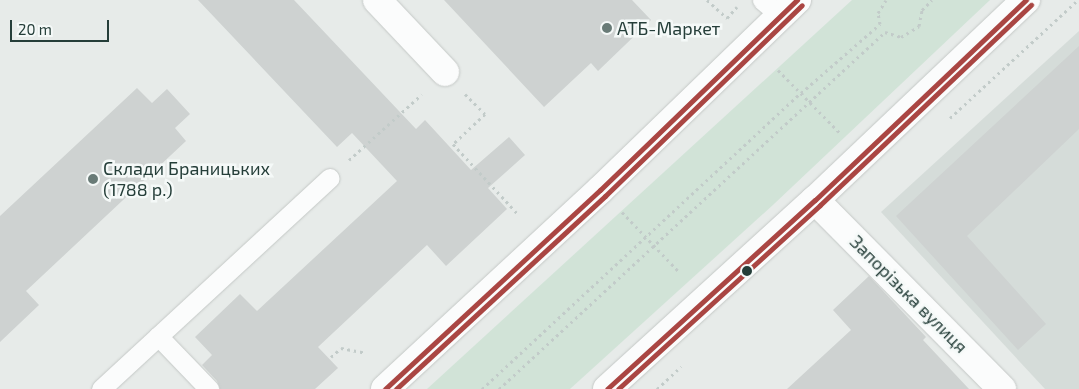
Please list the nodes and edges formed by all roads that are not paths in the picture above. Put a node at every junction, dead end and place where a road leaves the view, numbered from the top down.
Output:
1 (377, 0) edge
2 (1026, 0) edge
3 (780, 5) edge
4 (445, 72) road end
5 (330, 178) road end
6 (815, 200) junction
7 (158, 336) junction
8 (101, 389) edge
9 (209, 389) edge
10 (385, 389) edge
11 (607, 389) edge
12 (1002, 389) edge

1 - 4 main road
2 - 6 main road
3 - 10 main road
5 - 7 lane
6 - 11 main road
6 - 12 main road, Запорізька вулиця
7 - 8 lane
7 - 9 lane

